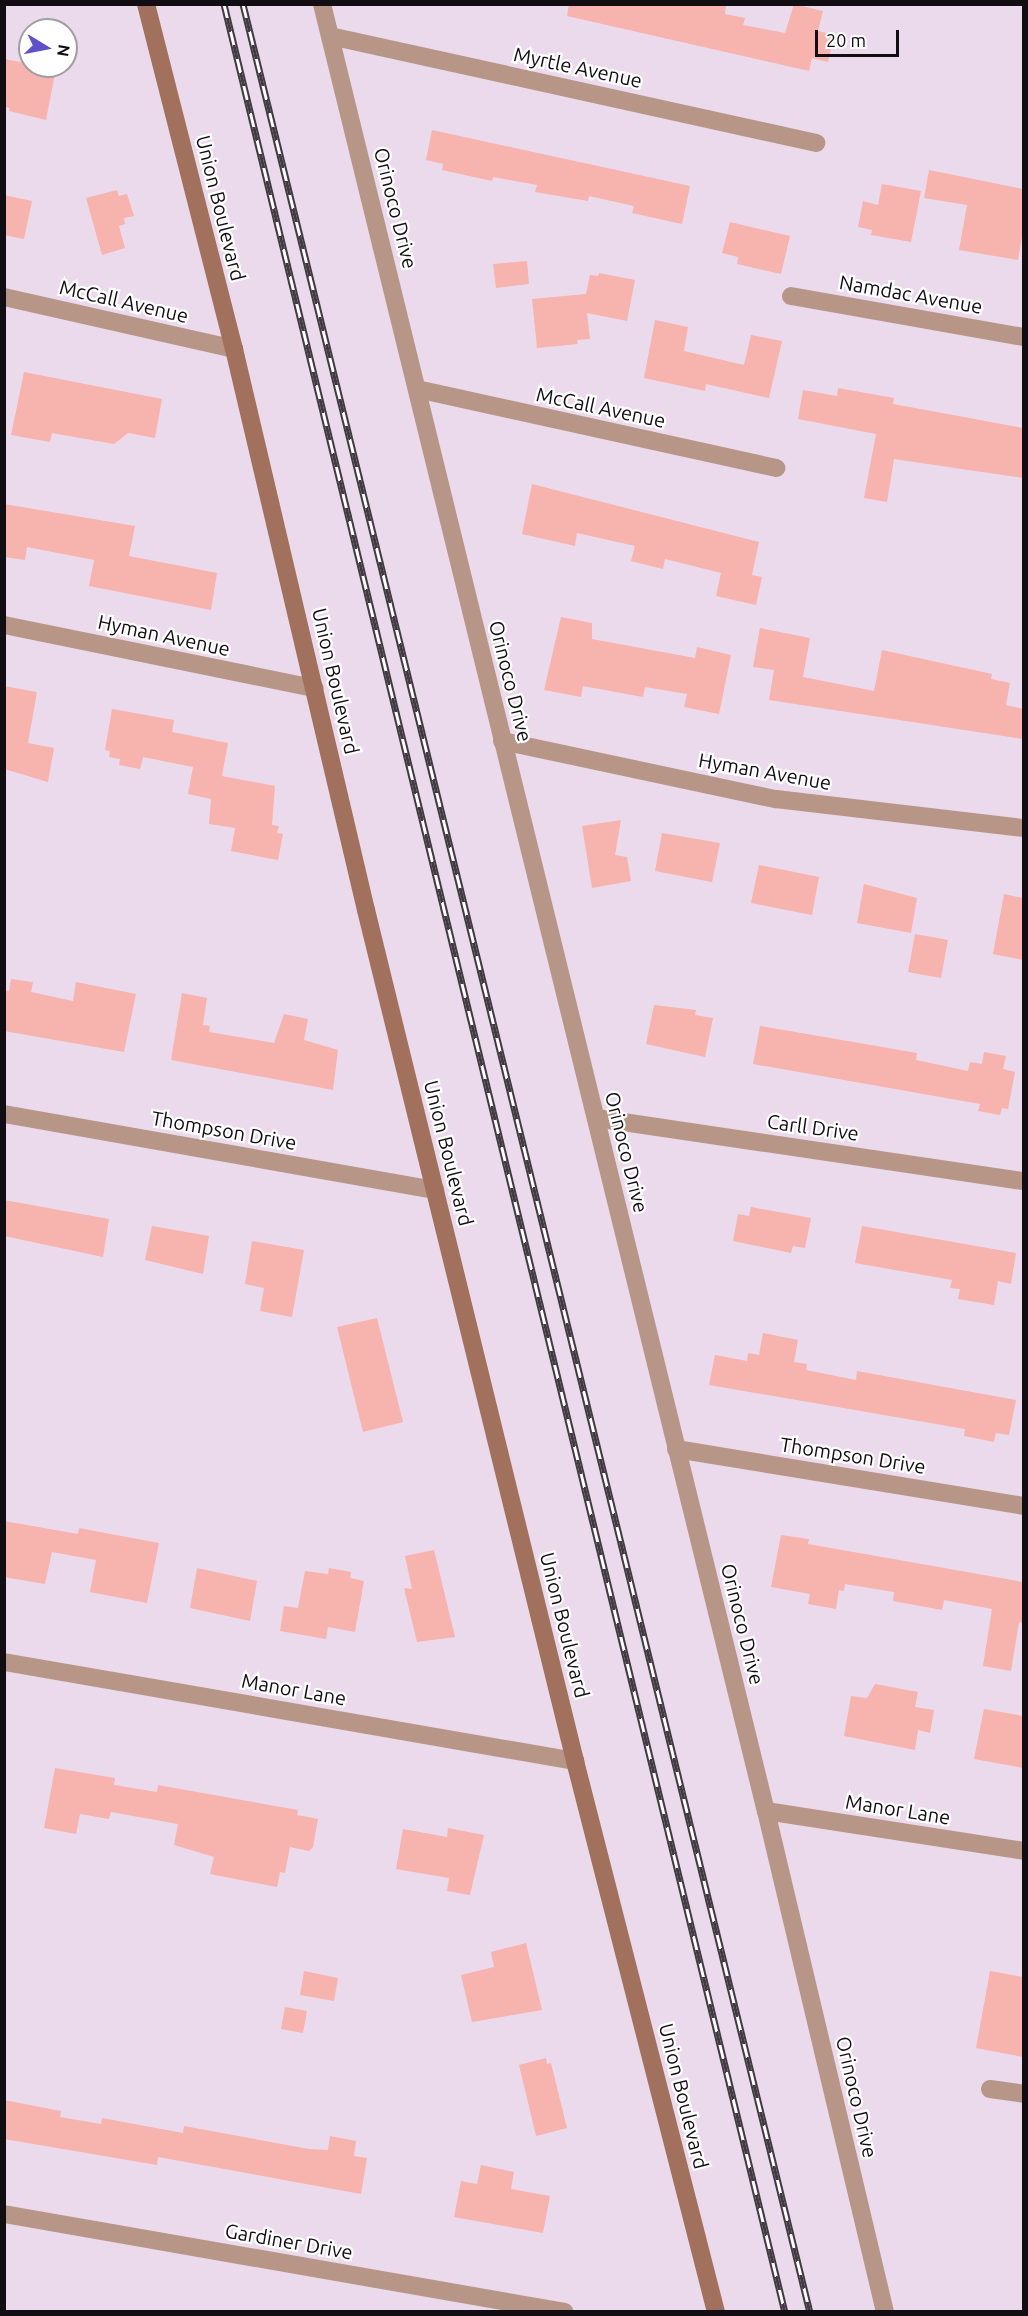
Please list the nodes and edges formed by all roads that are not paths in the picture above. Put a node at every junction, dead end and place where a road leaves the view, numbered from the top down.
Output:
1 (146, 4) edge
2 (322, 4) edge
3 (330, 36) junction
4 (816, 143) dead end
5 (791, 296) dead end
6 (4, 297) edge
7 (1023, 337) edge
8 (234, 349) junction
9 (417, 389) junction
10 (776, 468) dead end
11 (4, 625) edge
12 (315, 688) junction
13 (502, 741) junction
14 (1023, 828) edge
15 (4, 1114) edge
16 (596, 1118) junction
17 (1023, 1181) edge
18 (435, 1190) junction
19 (676, 1449) junction
20 (1023, 1506) edge
21 (4, 1662) edge
22 (575, 1761) junction
23 (766, 1811) junction
24 (1023, 1851) edge
25 (990, 2089) dead end
26 (1023, 2094) edge
27 (4, 2214) edge
28 (565, 2312) edge
29 (716, 2312) edge
30 (885, 2312) edge

1 - 8 main road, Union Boulevard
2 - 3 street, Orinoco Drive
3 - 4 street, Myrtle Avenue
3 - 9 street, Orinoco Drive
5 - 7 street, Namdac Avenue
6 - 8 street, McCall Avenue
8 - 12 main road, Union Boulevard
9 - 10 street, McCall Avenue
9 - 13 street, Orinoco Drive
11 - 12 street, Hyman Avenue
12 - 18 main road, Union Boulevard
13 - 14 street, Hyman Avenue
13 - 16 street, Orinoco Drive
15 - 18 street, Thompson Drive
16 - 17 street, Carll Drive
16 - 19 street, Orinoco Drive
18 - 22 main road, Union Boulevard
19 - 20 street, Thompson Drive
19 - 23 street, Orinoco Drive
21 - 22 street, Manor Lane
22 - 29 main road, Union Boulevard
23 - 24 street, Manor Lane
23 - 30 street, Orinoco Drive
25 - 26 street
27 - 28 street, Gardiner Drive

